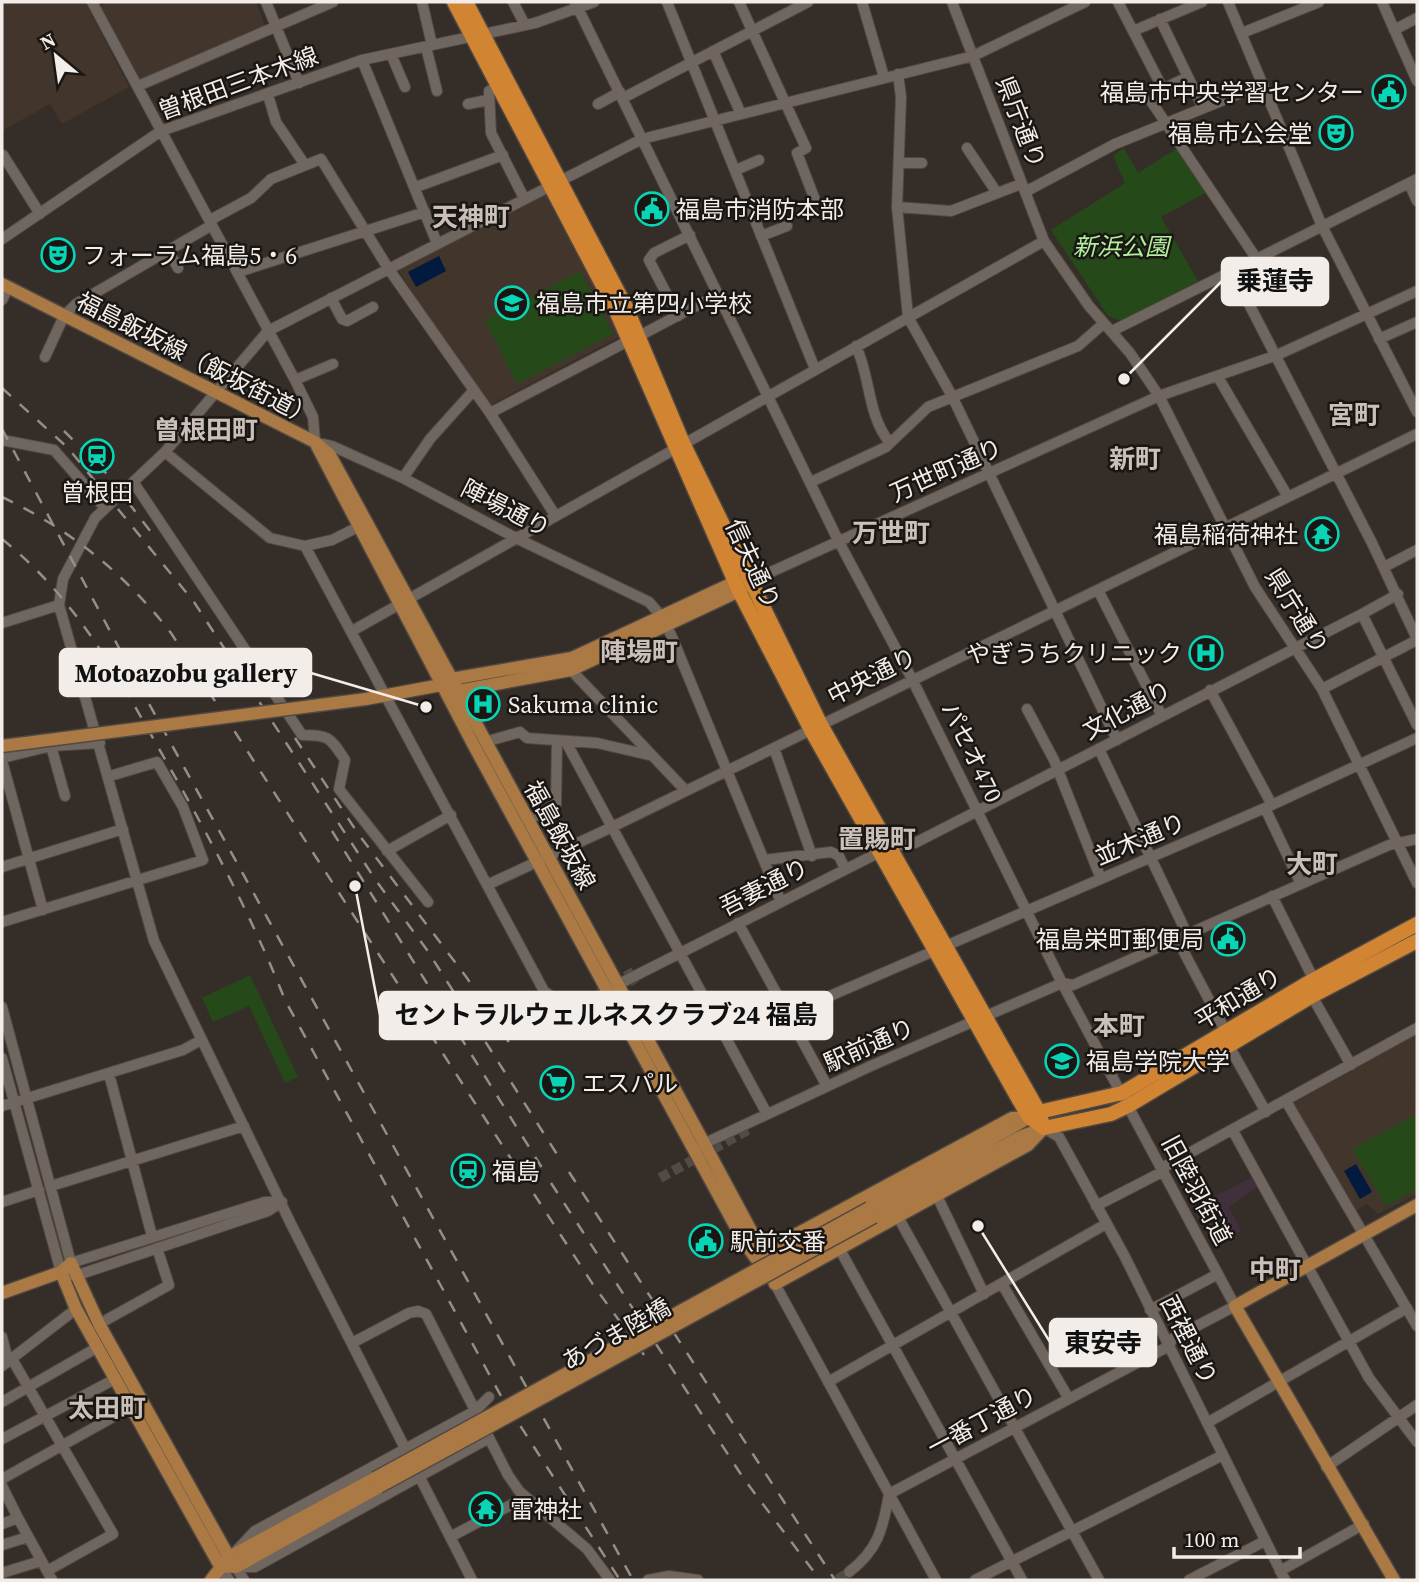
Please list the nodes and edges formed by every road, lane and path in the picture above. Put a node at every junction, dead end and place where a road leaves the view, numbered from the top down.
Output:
1 (93, 2) edge
2 (266, 2) edge
3 (333, 2) edge
4 (422, 2) edge
5 (454, 2) edge
6 (466, 2) edge
7 (513, 2) edge
8 (594, 2) edge
9 (667, 2) edge
10 (739, 2) edge
11 (808, 2) edge
12 (862, 2) edge
13 (952, 2) edge
14 (1084, 2) edge
15 (1118, 2) edge
16 (1202, 2) edge
17 (1228, 2) edge
18 (1319, 2) edge
19 (1381, 2) edge
20 (1069, 5) edge
21 (577, 6) edge
22 (1417, 18) edge
23 (1160, 19) junction
24 (525, 25) junction
25 (276, 27) junction
26 (752, 30) junction
27 (1394, 30) junction
28 (1133, 31) junction
29 (1242, 33) junction
30 (478, 35) junction
31 (429, 46) junction
32 (713, 51) junction
33 (391, 54) junction
34 (973, 56) junction
35 (362, 60) junction
36 (691, 62) junction
37 (898, 74) junction
38 (884, 77) junction
39 (1188, 77) junction
40 (1417, 81) edge
41 (299, 83) junction
42 (1263, 84) junction
43 (138, 86) junction
44 (498, 86) junction
45 (405, 87) dead end
46 (437, 91) dead end
47 (268, 95) junction
48 (621, 95) junction
49 (488, 100) junction
50 (1152, 102) dead end
51 (468, 103) dead end
52 (785, 103) junction
53 (598, 104) dead end
54 (1203, 108) junction
55 (741, 114) junction
56 (715, 120) junction
57 (1165, 125) junction
58 (160, 131) junction
59 (642, 139) junction
60 (967, 148) dead end
61 (3, 155) edge
62 (503, 155) junction
63 (759, 160) dead end
64 (899, 163) junction
65 (922, 163) dead end
66 (305, 165) junction
67 (736, 170) junction
68 (1413, 181) edge
69 (555, 183) junction
70 (416, 187) junction
71 (1023, 188) junction
72 (997, 193) junction
73 (524, 198) junction
74 (815, 200) dead end
75 (1417, 201) edge
76 (897, 206) junction
77 (425, 212) junction
78 (40, 214) junction
79 (211, 222) junction
80 (787, 226) dead end
81 (1322, 226) junction
82 (366, 229) junction
83 (690, 235) junction
84 (761, 236) junction
85 (2, 239) edge
86 (1044, 241) junction
87 (438, 243) junction
88 (167, 250) junction
89 (1256, 258) junction
90 (178, 268) dead end
91 (388, 268) junction
92 (1232, 271) junction
93 (238, 272) junction
94 (5, 286) edge
95 (1417, 290) edge
96 (719, 294) junction
97 (331, 298) junction
98 (2, 300) edge
99 (373, 307) dead end
100 (1367, 315) junction
101 (64, 316) junction
102 (678, 316) junction
103 (908, 317) junction
104 (1417, 322) edge
105 (1103, 324) junction
106 (268, 331) junction
107 (1112, 331) junction
108 (634, 338) junction
109 (1379, 339) junction
110 (856, 346) junction
111 (1277, 355) junction
112 (45, 358) dead end
113 (334, 364) dead end
114 (815, 369) junction
115 (1218, 377) junction
116 (295, 380) junction
117 (474, 390) junction
118 (216, 393) junction
119 (769, 394) junction
120 (952, 396) junction
121 (1159, 396) junction
122 (1417, 412) edge
123 (490, 413) junction
124 (1417, 433) edge
125 (2, 440) edge
126 (315, 442) junction
127 (890, 443) junction
128 (679, 445) junction
129 (165, 452) junction
130 (1336, 473) junction
131 (988, 474) junction
132 (403, 478) junction
133 (811, 482) junction
134 (134, 483) junction
135 (1288, 497) junction
136 (105, 508) junction
137 (555, 515) junction
138 (362, 525) junction
139 (1224, 527) junction
140 (516, 538) junction
141 (839, 542) junction
142 (305, 547) junction
143 (1417, 550) edge
144 (1384, 567) junction
145 (741, 585) junction
146 (1098, 590) junction
147 (1398, 594) junction
148 (403, 601) junction
149 (59, 604) junction
150 (1054, 611) junction
151 (1362, 614) junction
152 (664, 622) junction
153 (2, 623) edge
154 (352, 632) junction
155 (1417, 640) edge
156 (1296, 648) junction
157 (1383, 658) junction
158 (571, 670) junction
159 (912, 679) junction
160 (446, 682) junction
161 (1322, 689) junction
162 (1210, 690) junction
163 (458, 691) junction
164 (386, 696) junction
165 (1027, 709) dead end
166 (1162, 716) junction
167 (1417, 725) edge
168 (816, 728) junction
169 (1417, 738) edge
170 (1117, 740) junction
171 (485, 742) junction
172 (561, 742) junction
173 (100, 743) junction
174 (2, 746) edge
175 (51, 746) junction
176 (774, 748) junction
177 (1099, 749) junction
178 (649, 755) junction
179 (2, 760) edge
180 (1360, 765) junction
181 (1059, 770) junction
182 (727, 771) junction
183 (110, 776) junction
184 (685, 791) junction
185 (65, 796) dead end
186 (1268, 807) junction
187 (978, 811) junction
188 (451, 815) junction
189 (528, 820) junction
190 (610, 828) junction
191 (123, 829) junction
192 (1417, 839) edge
193 (1397, 844) junction
194 (885, 849) junction
195 (387, 851) junction
196 (812, 856) junction
197 (1149, 858) junction
198 (30, 859) junction
199 (764, 860) junction
200 (543, 861) junction
201 (2, 867) edge
202 (845, 869) junction
203 (1101, 879) junction
204 (137, 883) junction
205 (1417, 883) edge
206 (1301, 884) junction
207 (487, 886) junction
208 (1272, 896) junction
209 (428, 902) dead end
210 (780, 902) junction
211 (43, 910) junction
212 (1027, 911) junction
213 (2, 922) edge
214 (738, 923) junction
215 (1417, 924) edge
216 (1182, 936) junction
217 (1417, 941) edge
218 (940, 948) junction
219 (678, 954) junction
220 (1314, 980) junction
221 (1062, 983) junction
222 (613, 987) junction
223 (1312, 996) junction
224 (560, 1003) dead end
225 (2, 1007) edge
226 (788, 1014) junction
227 (980, 1019) junction
228 (1417, 1028) edge
229 (1228, 1039) junction
230 (201, 1040) junction
231 (2, 1058) edge
232 (1350, 1065) junction
233 (109, 1074) junction
234 (827, 1086) junction
235 (26, 1099) junction
236 (1125, 1100) junction
237 (1286, 1101) junction
238 (14, 1102) junction
239 (2, 1106) edge
240 (1266, 1112) junction
241 (767, 1114) junction
242 (1034, 1115) junction
243 (244, 1126) junction
244 (1044, 1128) junction
245 (1233, 1131) junction
246 (699, 1146) junction
247 (132, 1161) junction
248 (1163, 1170) junction
249 (51, 1186) junction
250 (39, 1190) junction
251 (937, 1196) junction
252 (2, 1202) edge
253 (282, 1202) junction
254 (1417, 1205) edge
255 (1096, 1206) junction
256 (871, 1212) junction
257 (898, 1217) junction
258 (1106, 1224) junction
259 (1364, 1233) junction
260 (152, 1236) junction
261 (157, 1248) junction
262 (839, 1248) junction
263 (758, 1255) junction
264 (71, 1263) junction
265 (1306, 1265) junction
266 (61, 1272) junction
267 (1218, 1274) junction
268 (75, 1276) junction
269 (775, 1283) junction
270 (1002, 1284) junction
271 (2, 1293) edge
272 (984, 1294) junction
273 (1235, 1306) junction
274 (1408, 1308) junction
275 (76, 1309) junction
276 (1150, 1310) junction
277 (950, 1313) junction
278 (99, 1324) junction
279 (1417, 1325) edge
280 (2, 1337) edge
281 (352, 1343) junction
282 (1349, 1343) junction
283 (893, 1345) junction
284 (1169, 1346) junction
285 (98, 1347) junction
286 (7, 1362) edge
287 (115, 1379) junction
288 (828, 1381) junction
289 (1278, 1384) junction
290 (28, 1388) junction
291 (489, 1397) dead end
292 (1069, 1399) junction
293 (2, 1402) edge
294 (1417, 1405) edge
295 (131, 1407) junction
296 (475, 1410) junction
297 (45, 1416) junction
298 (1399, 1418) junction
299 (1208, 1423) junction
300 (1013, 1428) junction
301 (489, 1438) junction
302 (2, 1439) edge
303 (1417, 1442) edge
304 (62, 1446) junction
305 (405, 1448) junction
306 (1223, 1455) junction
307 (955, 1459) junction
308 (1326, 1467) junction
309 (420, 1477) junction
310 (2, 1479) edge
311 (3, 1490) edge
312 (889, 1494) junction
313 (526, 1497) junction
314 (18, 1518) junction
315 (2, 1524) edge
316 (1364, 1524) junction
317 (1072, 1532) junction
318 (28, 1537) junction
319 (450, 1537) junction
320 (1265, 1541) junction
321 (2, 1545) edge
322 (41, 1561) junction
323 (1011, 1562) junction
324 (229, 1563) junction
325 (849, 1572) tunnel mouth
326 (2, 1573) edge
327 (49, 1576) edge
328 (1282, 1576) edge
329 (674, 1578) edge
330 (211, 1580) edge
331 (229, 1580) edge
332 (243, 1580) edge
333 (472, 1580) edge
334 (610, 1580) edge
335 (648, 1580) edge
336 (698, 1580) edge
337 (936, 1580) edge
338 (975, 1580) edge
339 (1022, 1580) edge
340 (1099, 1580) edge
341 (1189, 1580) edge
342 (1394, 1580) edge

1 - 43 street
2 - 25 street
3 - 25 street
4 - 31 street
5 - 30 highway, 信夫通り
6 - 30 highway, 信夫通り
7 - 24 street
8 - 21 street, 曽根田三本木線
9 - 36 street
10 - 26 street
11 - 26 street
12 - 38 street
13 - 34 street, 県庁通り
14 - 20 street
15 - 28 street
16 - 23 street
17 - 29 street
18 - 29 street
19 - 27 street
20 - 34 street
21 - 24 street, 曽根田三本木線
21 - 48 street, パセオ470
22 - 27 street
23 - 28 street
23 - 39 street
24 - 30 street, 曽根田三本木線
25 - 41 street
25 - 43 street
26 - 32 street
26 - 52 street
27 - 40 street
28 - 39 street
29 - 42 street
30 - 31 street, 曽根田三本木線
30 - 44 highway, 信夫通り
30 - 69 highway, 信夫通り
31 - 33 street, 曽根田三本木線
31 - 46 street
32 - 36 street
32 - 55 street
33 - 35 street, 曽根田三本木線
33 - 45 street
34 - 37 street
34 - 71 street, 県庁通り
35 - 41 street, 曽根田三本木線
35 - 70 street
36 - 48 street
36 - 56 street
37 - 38 street
37 - 64 street
38 - 52 street
39 - 54 street
41 - 47 street, 曽根田三本木線
42 - 54 street
42 - 81 street
43 - 58 street
44 - 49 street
44 - 69 highway, 信夫通り
47 - 58 street, 曽根田三本木線
47 - 66 street
48 - 53 street
48 - 59 street, パセオ470
49 - 51 street
49 - 62 street
50 - 57 street
52 - 55 street
52 - 74 street
54 - 57 street
55 - 56 street
56 - 59 street
56 - 67 street
57 - 71 street
57 - 89 street
58 - 78 street, 曽根田三本木線
58 - 79 street
59 - 69 street
59 - 83 street, パセオ470
60 - 72 street
61 - 78 street
62 - 70 street
62 - 73 street
63 - 67 street
64 - 65 street
64 - 76 street
66 - 79 street
66 - 82 street
67 - 84 street
68 - 75 street
68 - 81 street
69 - 73 street
69 - 108 highway, 信夫通り
70 - 77 street
71 - 72 street
71 - 86 street, 県庁通り
72 - 76 street
73 - 87 street
76 - 103 street
77 - 82 street
77 - 87 street
78 - 85 street, 曽根田三本木線
79 - 88 street
79 - 93 street
80 - 84 street
81 - 89 street
81 - 100 street
82 - 91 street
82 - 93 street
83 - 96 street, パセオ470
83 - 102 street
84 - 114 street
86 - 103 street
86 - 105 street, 県庁通り
87 - 91 street
88 - 90 street
88 - 101 street
89 - 92 street
91 - 97 street
91 - 117 street
92 - 107 street
92 - 111 street
93 - 106 street
94 - 98 street
94 - 101 main road, 福島飯坂線（飯坂街道）
95 - 100 street, 万世町通り
96 - 102 street
96 - 119 street, パセオ470
97 - 99 street
97 - 106 street
100 - 109 street
100 - 111 street, 万世町通り
101 - 112 street
101 - 118 main road, 福島飯坂線（飯坂街道）
102 - 108 street
103 - 110 street
103 - 120 street
104 - 109 street
105 - 107 street, 県庁通り
105 - 120 street
106 - 116 street
106 - 118 street
107 - 121 street, 県庁通り
108 - 123 street
108 - 128 highway, 信夫通り
109 - 122 street
110 - 114 street
110 - 127 street
111 - 115 street, 万世町通り
111 - 130 street
113 - 116 street
114 - 119 street
115 - 121 street, 万世町通り
115 - 135 street
116 - 126 street
117 - 123 street
117 - 132 street
118 - 126 main road, 福島飯坂線（飯坂街道）
118 - 129 street
119 - 128 street
119 - 133 street, パセオ470
120 - 127 street
120 - 131 street
121 - 131 street, 万世町通り
121 - 139 street, 県庁通り
123 - 137 street
124 - 130 street, 中央通り
125 - 136 street
126 - 132 street, 陣場通り
126 - 138 main road, 福島飯坂線（飯坂街道）
127 - 133 street
128 - 137 street
128 - 145 highway, 信夫通り
129 - 134 street
129 - 142 street
130 - 135 street, 中央通り
130 - 144 street
131 - 141 street, 万世町通り
131 - 150 street
132 - 140 street, 陣場通り
133 - 141 street, パセオ470
134 - 136 street
134 - 195 street
135 - 139 street, 中央通り
136 - 149 street
137 - 140 street
138 - 142 street
138 - 148 main road, 福島飯坂線（飯坂街道）
139 - 146 street, 中央通り
139 - 156 street, 県庁通り
140 - 148 street
140 - 152 street, 陣場通り
141 - 145 street, 万世町通り
141 - 159 street, パセオ470
142 - 154 street
143 - 144 street
144 - 147 street
145 - 152 main road
145 - 168 highway, 信夫通り
146 - 150 street, 中央通り
146 - 166 street
147 - 151 street, 文化通り
147 - 155 street
148 - 154 street
148 - 160 main road, 福島飯坂線（飯坂街道）
149 - 153 street
149 - 173 street
150 - 159 street, 中央通り
150 - 170 street
151 - 156 street, 文化通り
151 - 157 street
152 - 158 main road
152 - 160 main road
152 - 182 street
154 - 164 street
155 - 157 street
156 - 161 street, 県庁通り
156 - 162 street, 文化通り
157 - 161 street
157 - 167 street
158 - 163 main road
158 - 178 street
159 - 168 street, 中央通り
159 - 187 street, パセオ470
160 - 163 main road
160 - 164 main road
160 - 200 main road, 福島飯坂線
161 - 180 street, 県庁通り
162 - 166 street, 文化通り
162 - 186 street
163 - 171 main road, 福島飯坂線
164 - 174 main road, bridge
164 - 188 street
165 - 181 street
166 - 170 street, 文化通り
168 - 176 street, 中央通り
168 - 194 highway, 信夫通り
169 - 180 street, 並木通り
170 - 177 street, 文化通り
171 - 172 street
171 - 189 main road, 福島飯坂線
172 - 178 street
172 - 189 street
172 - 190 street
173 - 175 street
173 - 183 street
175 - 179 street
175 - 185 street
176 - 182 street, 中央通り
176 - 196 street
177 - 181 street, 文化通り
177 - 197 street
178 - 184 street
179 - 198 street
180 - 186 street, 並木通り
180 - 193 street, 県庁通り
181 - 187 street, 文化通り
181 - 203 street
182 - 184 street, 中央通り
182 - 199 street
183 - 191 street
183 - 204 street
184 - 190 street, 中央通り
186 - 197 street, 並木通り
186 - 206 street
187 - 194 street, 吾妻通り
187 - 212 street, パセオ470
188 - 195 street
188 - 207 street
189 - 200 main road, 福島飯坂線
190 - 200 street, 中央通り
190 - 219 street
191 - 198 street
191 - 204 street
192 - 193 street, 駅前通り
193 - 205 street, 県庁通り
193 - 206 street, 駅前通り
194 - 202 street, 吾妻通り
194 - 218 highway, 信夫通り
195 - 209 street
196 - 199 street
196 - 202 street
197 - 203 street, 並木通り
197 - 216 street
198 - 201 street
198 - 211 street
199 - 210 street
200 - 207 street, 中央通り
200 - 222 main road, 福島飯坂線
202 - 210 street, 吾妻通り
203 - 212 street, 並木通り
204 - 211 street
204 - 230 street
206 - 208 street, 駅前通り
207 - 224 street
208 - 216 street, 駅前通り
208 - 220 street
210 - 214 street, 吾妻通り
211 - 213 street
212 - 218 street, 並木通り
212 - 221 street, パセオ470
214 - 219 street, 吾妻通り
214 - 226 street
215 - 220 highway, 平和通り
216 - 221 street, 駅前通り
216 - 229 street
217 - 223 highway, 平和通り
218 - 226 street, 並木通り
218 - 227 highway, 信夫通り
219 - 222 street, 吾妻通り
219 - 241 street
220 - 229 highway, 平和通り
221 - 227 street, 駅前通り
221 - 236 street, 旧陸羽街道
222 - 246 main road, 福島飯坂線
223 - 229 highway, 平和通り
223 - 232 street
225 - 235 street
226 - 234 street
227 - 234 street, 駅前通り
227 - 242 highway, 信夫通り
228 - 232 street
229 - 236 highway, 平和通り
229 - 240 street
230 - 233 street
230 - 243 street
231 - 238 street
232 - 237 street
233 - 235 street
233 - 247 street
234 - 241 street, 駅前通り
235 - 238 street
235 - 249 street
236 - 242 highway, 平和通り
236 - 244 highway, 平和通り
236 - 248 street, 旧陸羽街道
237 - 240 street
237 - 259 street
238 - 239 street
238 - 250 street
240 - 245 street
241 - 246 street, 駅前通り
242 - 244 highway, 信夫通り
242 - 256 main road
242 - 263 main road
243 - 247 street
243 - 253 street
244 - 251 main road
244 - 255 street, 西裡通り
244 - 256 main road
245 - 248 street
245 - 265 street
246 - 263 main road, 福島飯坂線
247 - 249 street
247 - 260 street
248 - 255 street
248 - 267 street, 旧陸羽街道
249 - 264 street
250 - 252 street
250 - 266 street
251 - 257 main road
251 - 272 street
253 - 260 street
253 - 261 street
253 - 281 street
254 - 259 main road
255 - 258 street, 西裡通り
256 - 324 main road, あづま陸橋, bridge
257 - 262 main road
257 - 277 street
258 - 270 street
258 - 276 street, 西裡通り
259 - 265 main road
259 - 274 street
260 - 264 street
261 - 268 street
261 - 278 street
262 - 269 main road
262 - 283 street
263 - 269 main road, 福島飯坂線
264 - 266 main road
264 - 268 main road
265 - 273 main road
265 - 282 street
266 - 268 street
266 - 271 main road
266 - 275 main road
267 - 273 street, 旧陸羽街道
267 - 276 street
268 - 278 main road
269 - 288 street
270 - 272 street
270 - 292 street
272 - 277 street
273 - 284 street, 一番丁通り
273 - 289 main road
274 - 279 street
274 - 282 street
275 - 285 main road
275 - 286 street
276 - 284 street, 西裡通り
277 - 283 street
277 - 300 street
278 - 324 main road
280 - 286 street
281 - 296 street
281 - 305 street
282 - 289 street
282 - 298 street
283 - 288 street
283 - 307 street
284 - 292 street, 一番丁通り
284 - 299 street, 西裡通り
285 - 287 main road
285 - 290 street
286 - 290 street
287 - 295 main road
287 - 297 street
288 - 312 street
289 - 299 street
289 - 308 main road
290 - 293 street
290 - 297 street
291 - 296 street
292 - 300 street, 一番丁通り
294 - 298 street
295 - 304 street
295 - 324 main road
296 - 301 street
296 - 305 street
297 - 302 street
297 - 304 street
298 - 303 street
298 - 308 street
299 - 306 street, 西裡通り
300 - 307 street, 一番丁通り
300 - 317 street
301 - 309 street
301 - 313 street
304 - 310 street
304 - 327 street
305 - 309 street
305 - 324 street
306 - 317 street
306 - 320 street, 西裡通り
307 - 312 street, 一番丁通り
307 - 323 street
308 - 316 main road
309 - 319 street
309 - 324 street
311 - 314 street
312 - 325 street
312 - 337 street
313 - 319 street
313 - 334 street
314 - 315 street
314 - 318 street
316 - 328 street
316 - 342 main road
317 - 323 street
317 - 340 street
318 - 321 street
318 - 322 street
319 - 333 street
320 - 328 street, 西裡通り
320 - 341 street
322 - 326 street
322 - 327 street
323 - 338 street
323 - 339 street
324 - 330 main road
324 - 331 street
324 - 332 street
329 - 335 street
329 - 336 street

